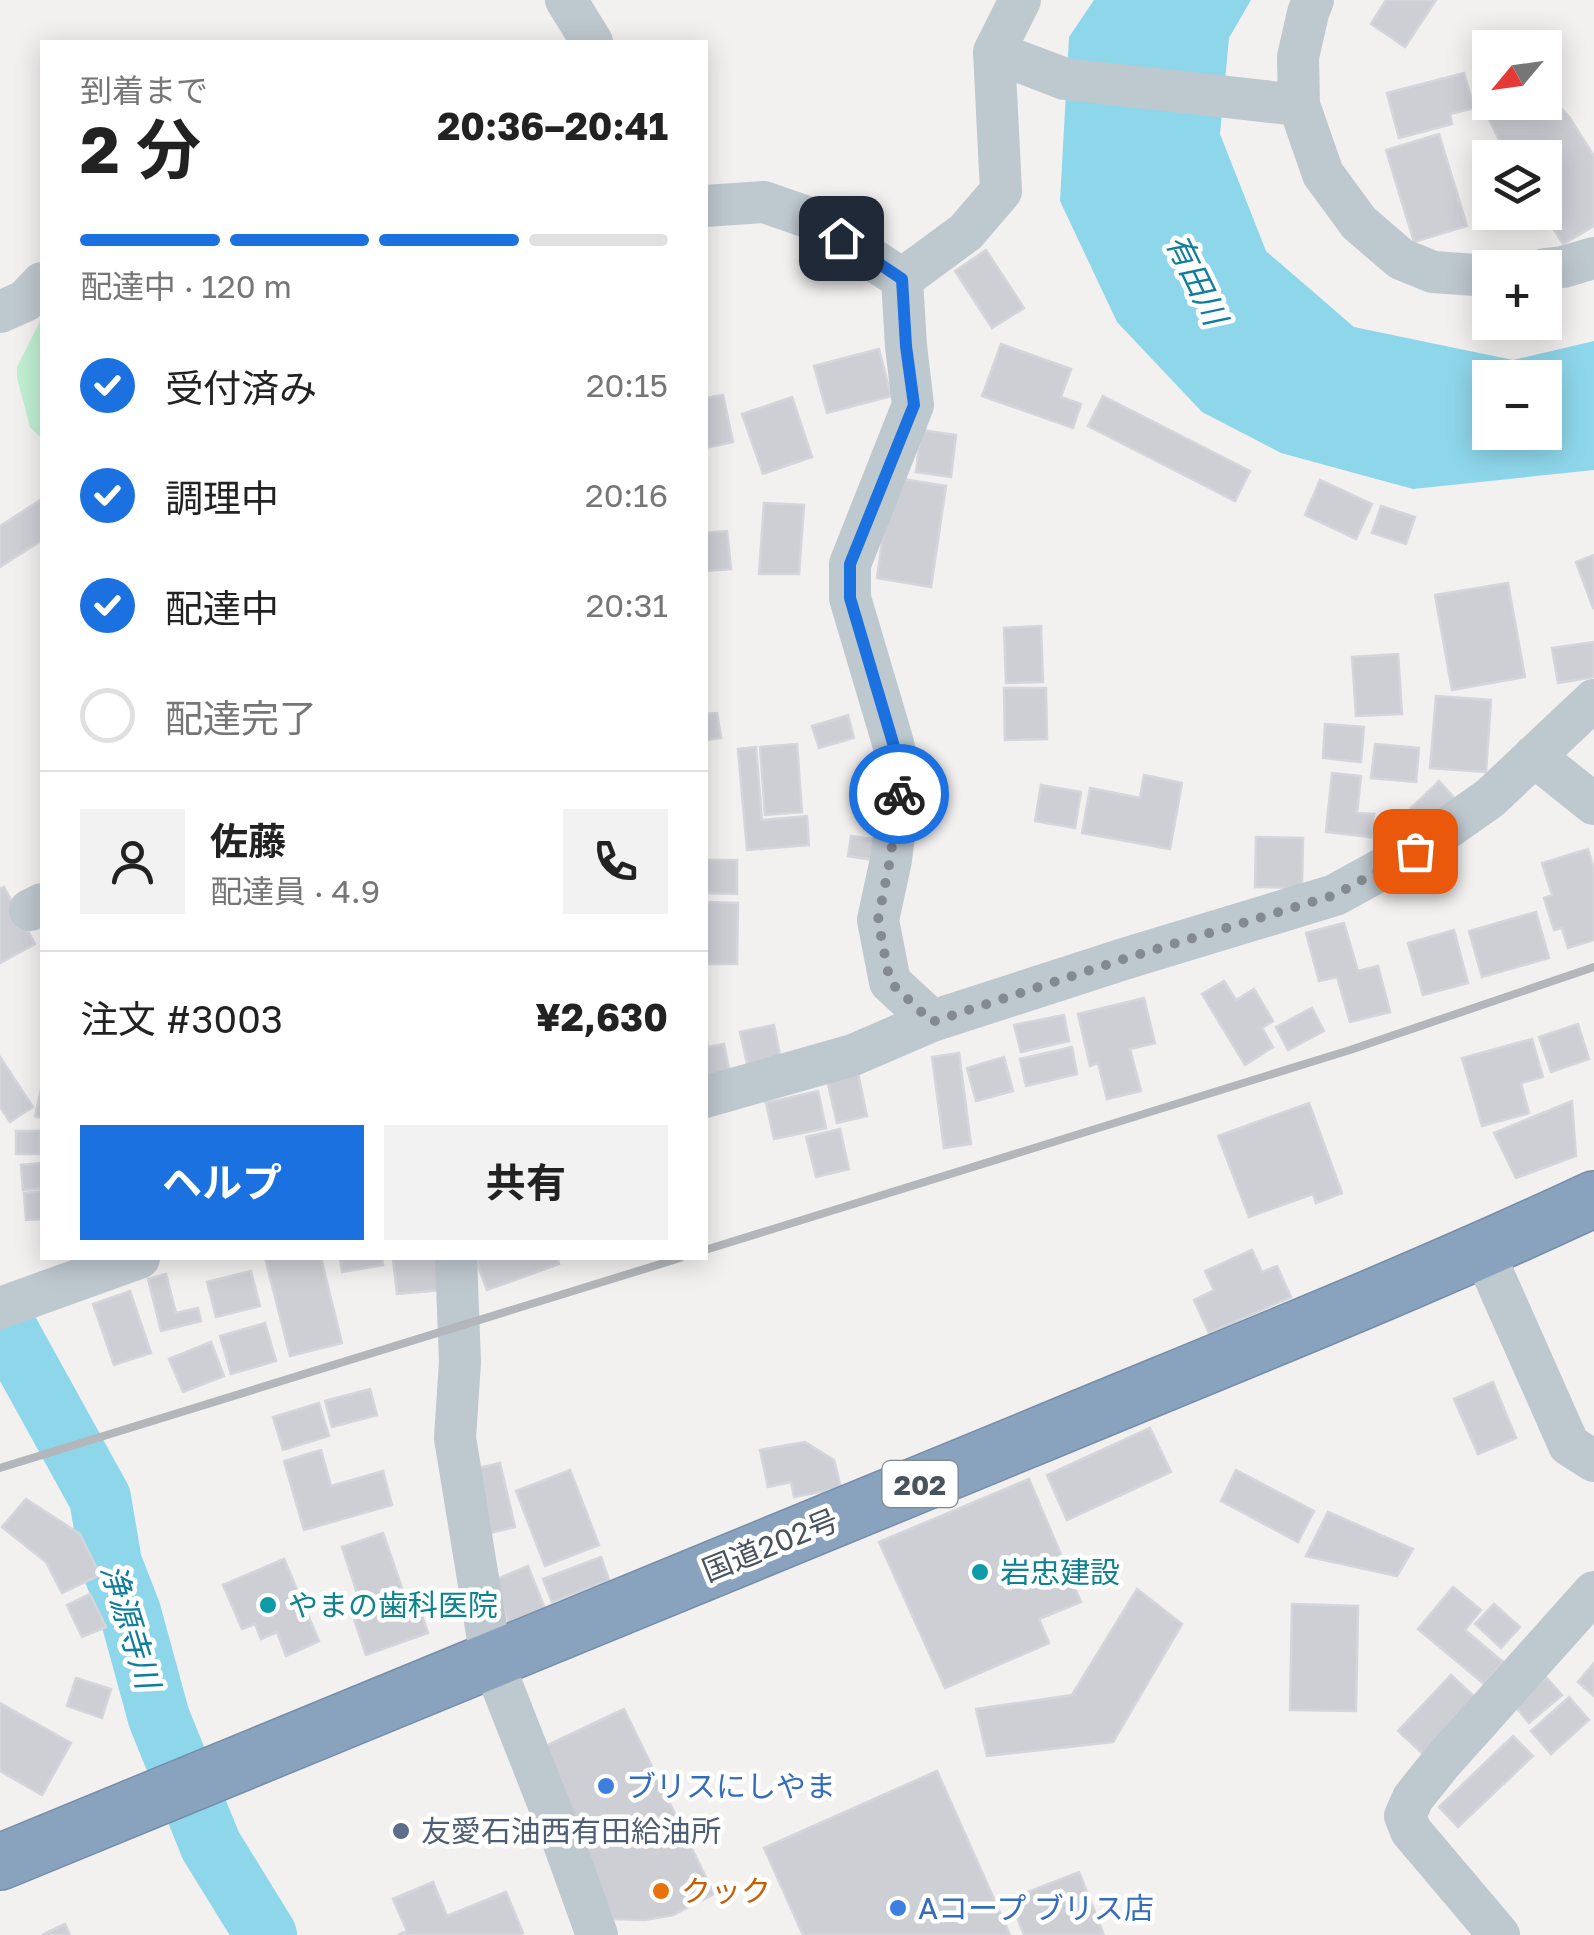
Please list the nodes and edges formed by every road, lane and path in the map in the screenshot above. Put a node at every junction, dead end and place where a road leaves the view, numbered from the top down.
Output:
1 (566, 0) edge
2 (1020, 0) edge
3 (1313, 0) edge
4 (591, 40) edge
5 (994, 52) junction
6 (1299, 106) junction
7 (708, 206) edge
8 (1594, 258) edge
9 (1562, 268) edge
10 (1472, 275) edge
11 (902, 279) junction
12 (40, 285) edge
13 (0, 312) edge
14 (1594, 700) edge
15 (1534, 756) junction
16 (1594, 804) edge
17 (932, 1022) junction
18 (708, 1096) edge
19 (1594, 1199) edge
20 (1483, 1252) junction
21 (133, 1260) edge
22 (456, 1260) edge
23 (0, 1308) edge
24 (1594, 1461) edge
25 (1594, 1592) edge
26 (491, 1658) junction
27 (0, 1862) edge
28 (596, 1935) edge
29 (1498, 1935) edge

1 - 4 street
2 - 5 street
3 - 6 street
5 - 6 street
5 - 11 street
6 - 10 street
7 - 11 street
8 - 9 street
11 - 17 street
12 - 13 street
14 - 15 street
15 - 16 street
15 - 17 street
17 - 18 street
19 - 20 highway, 国道202号 / 202
20 - 24 street
20 - 26 highway, 国道202号 / 202
21 - 23 street
22 - 26 street
25 - 29 street
26 - 27 highway, 国道202号 / 202
26 - 28 street

